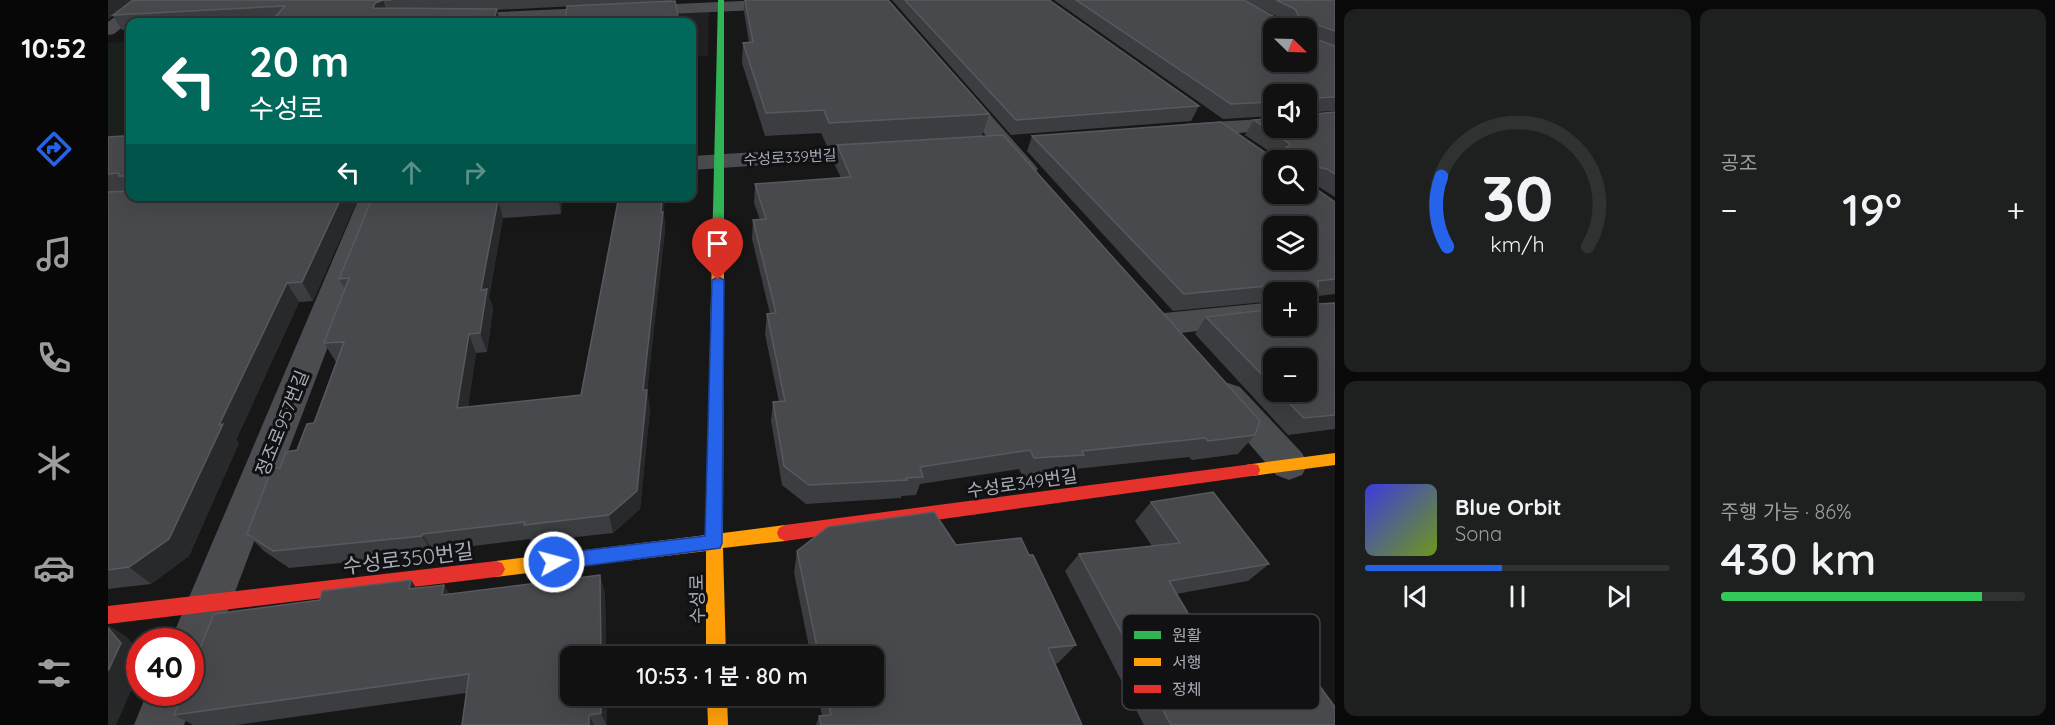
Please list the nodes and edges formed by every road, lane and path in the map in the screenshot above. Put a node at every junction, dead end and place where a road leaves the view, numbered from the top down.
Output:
1 (148, 0) edge
2 (455, 0) edge
3 (721, 3) edge
4 (880, 3) edge
5 (448, 18) edge
6 (493, 18) edge
7 (108, 30) edge
8 (126, 35) edge
9 (108, 36) edge
10 (942, 72) edge
11 (1198, 115) edge
12 (1263, 125) edge
13 (1216, 128) junction
14 (1157, 133) edge
15 (1245, 148) edge
16 (898, 150) edge
17 (720, 161) junction
18 (696, 163) edge
19 (1042, 187) edge
20 (371, 201) edge
21 (1263, 312) edge
22 (1188, 350) edge
23 (1211, 376) edge
24 (1335, 459) edge
25 (1289, 464) junction
26 (714, 543) junction
27 (210, 603) junction
28 (108, 615) edge
29 (199, 628) edge
30 (716, 646) edge
31 (167, 706) edge
32 (717, 706) edge
33 (159, 725) edge
34 (718, 725) edge

1 - 7 street
2 - 5 street
3 - 4 street
3 - 6 street
3 - 17 street, 수성로
8 - 9 street
10 - 19 street
11 - 13 street
12 - 13 street
13 - 14 street
13 - 15 street
16 - 17 street, 수성로339번길
17 - 18 street, 수성로339번길
17 - 26 street, 수성로
20 - 27 street, 정조로957번길
21 - 22 street
23 - 25 street
24 - 25 street, 수성로349번길
25 - 26 street, 수성로349번길
26 - 27 street, 수성로350번길
26 - 30 street, 수성로
27 - 28 street, 수성로350번길
27 - 29 street, 정조로957번길
31 - 33 street
32 - 34 street

